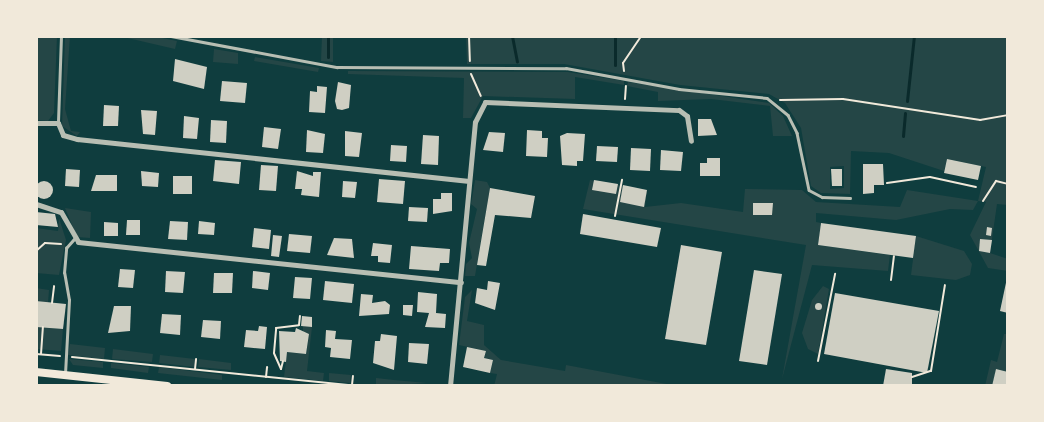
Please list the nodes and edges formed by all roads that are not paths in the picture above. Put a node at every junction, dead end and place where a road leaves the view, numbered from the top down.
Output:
1 (61, 36) edge
2 (171, 36) edge
3 (36, 123) edge
4 (58, 123) junction
5 (691, 141) dead end
6 (467, 182) junction
7 (850, 198) dead end
8 (36, 204) edge
9 (74, 240) junction
10 (461, 282) junction
11 (36, 372) edge
12 (65, 375) junction
13 (167, 386) edge
14 (450, 386) edge

1 - 4 lane
2 - 7 lane
3 - 4 street
4 - 6 street
5 - 6 street
6 - 10 street
8 - 9 street
9 - 10 street
9 - 12 lane
10 - 14 street
11 - 12 main road
12 - 13 main road

